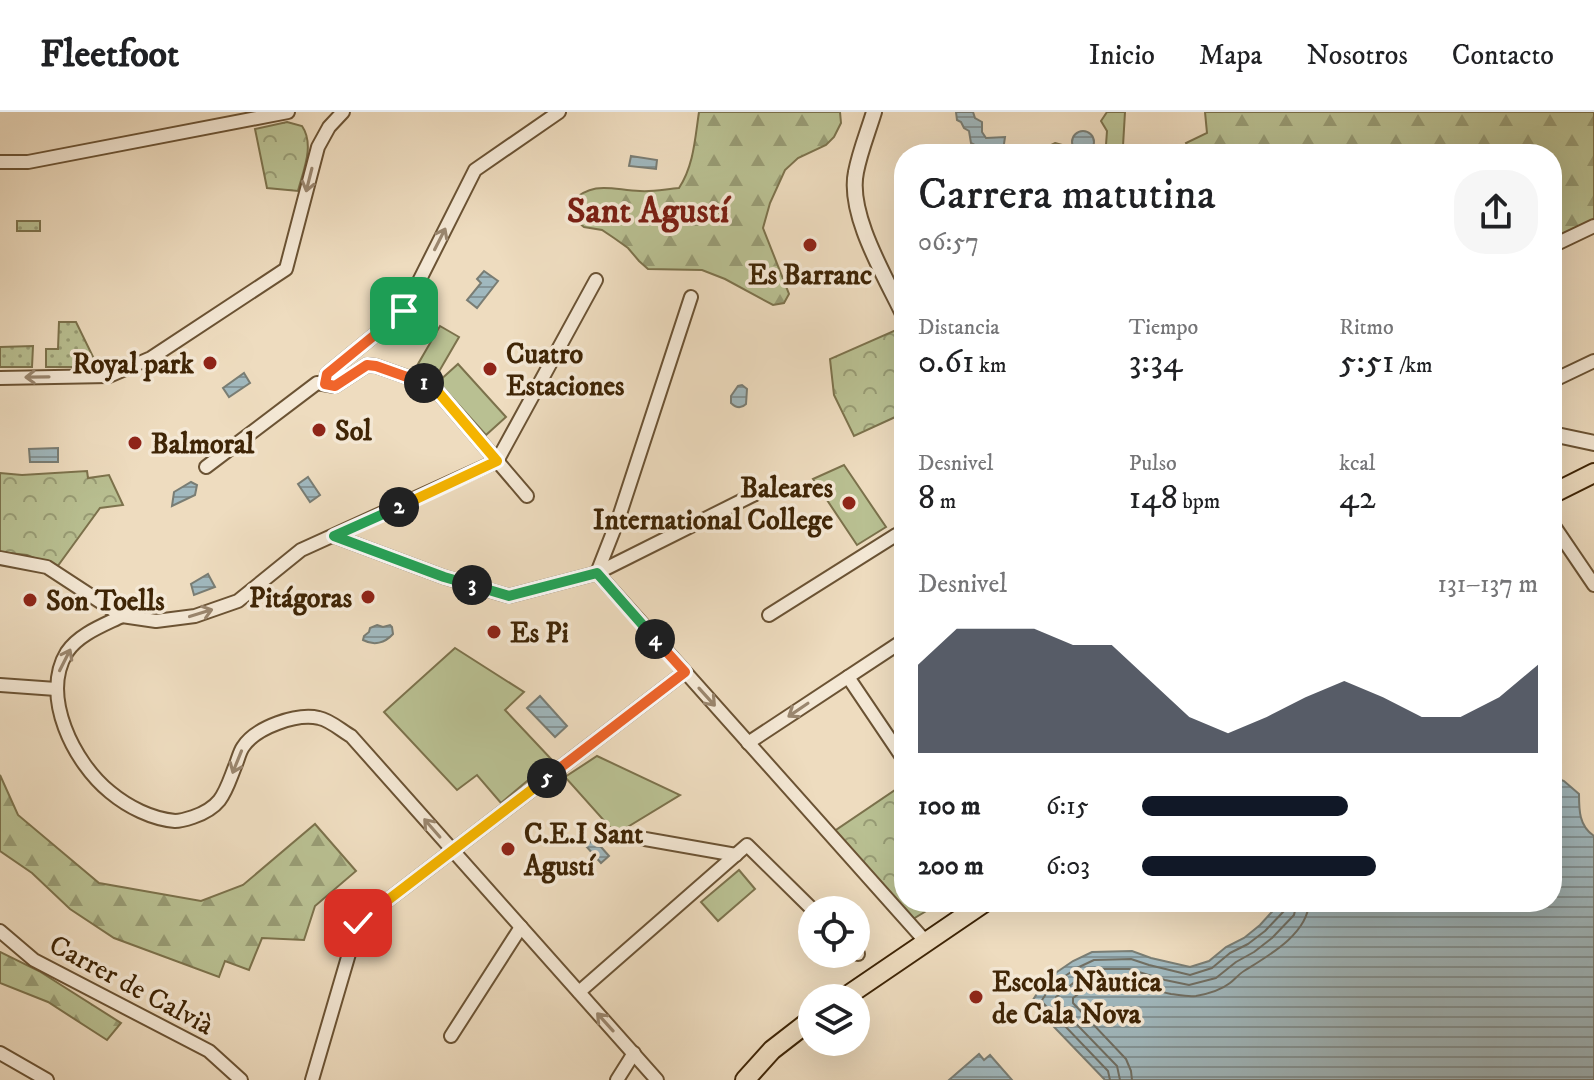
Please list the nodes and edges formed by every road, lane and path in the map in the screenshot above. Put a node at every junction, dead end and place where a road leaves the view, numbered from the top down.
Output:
1 (288, 112) edge
2 (343, 112) edge
3 (559, 112) edge
4 (874, 112) edge
5 (0, 162) edge
6 (1594, 226) edge
7 (1562, 241) edge
8 (596, 280) dead end
9 (894, 281) edge
10 (691, 297) dead end
11 (1594, 361) edge
12 (1562, 376) edge
13 (0, 378) edge
14 (325, 384) junction
15 (1562, 436) edge
16 (1594, 443) edge
17 (497, 461) junction
18 (206, 467) dead end
19 (1594, 473) edge
20 (1562, 489) edge
21 (755, 494) dead end
22 (527, 496) dead end
23 (334, 536) junction
24 (894, 536) edge
25 (1562, 538) edge
26 (0, 558) edge
27 (597, 573) junction
28 (1594, 585) edge
29 (769, 615) dead end
30 (122, 616) junction
31 (894, 647) edge
32 (685, 672) junction
33 (848, 677) junction
34 (0, 685) edge
35 (56, 689) junction
36 (748, 743) junction
37 (894, 745) edge
38 (628, 836) dead end
39 (452, 852) junction
40 (736, 855) junction
41 (799, 896) edge
42 (894, 906) edge
43 (899, 912) edge
44 (970, 912) edge
45 (521, 927) junction
46 (0, 931) edge
47 (926, 942) junction
48 (864, 984) edge
49 (579, 992) junction
50 (798, 1030) edge
51 (451, 1036) dead end
52 (0, 1053) edge
53 (634, 1053) junction
54 (47, 1080) edge
55 (241, 1080) edge
56 (312, 1080) edge
57 (617, 1080) edge
58 (657, 1080) edge
59 (745, 1080) edge

1 - 5 street
2 -> 13 street
14 -> 3 street
4 - 9 street
6 - 7 street
8 - 17 street
10 - 27 street
11 - 12 street
14 - 17 street
14 - 18 street
15 - 16 street
17 - 22 street
17 - 23 street
19 - 20 main road
21 - 27 street
23 - 27 street
30 -> 23 street
24 - 29 street
25 - 28 street
26 - 30 street
27 - 32 street
35 -> 30 street
31 - 33 street
32 -> 36 street
32 - 39 street
33 -> 36 street
33 - 37 street
34 - 35 street
39 -> 35 street
36 - 42 street
38 - 40 street
39 - 45 street
39 - 56 street
40 - 41 street
40 - 49 street
43 - 47 street
44 - 47 main road
45 - 49 street
45 - 51 street
46 - 55 street, Carrer de Calvià
47 - 48 main road
53 -> 49 street
50 - 59 main road
52 - 54 street
53 - 57 street
53 - 58 street

